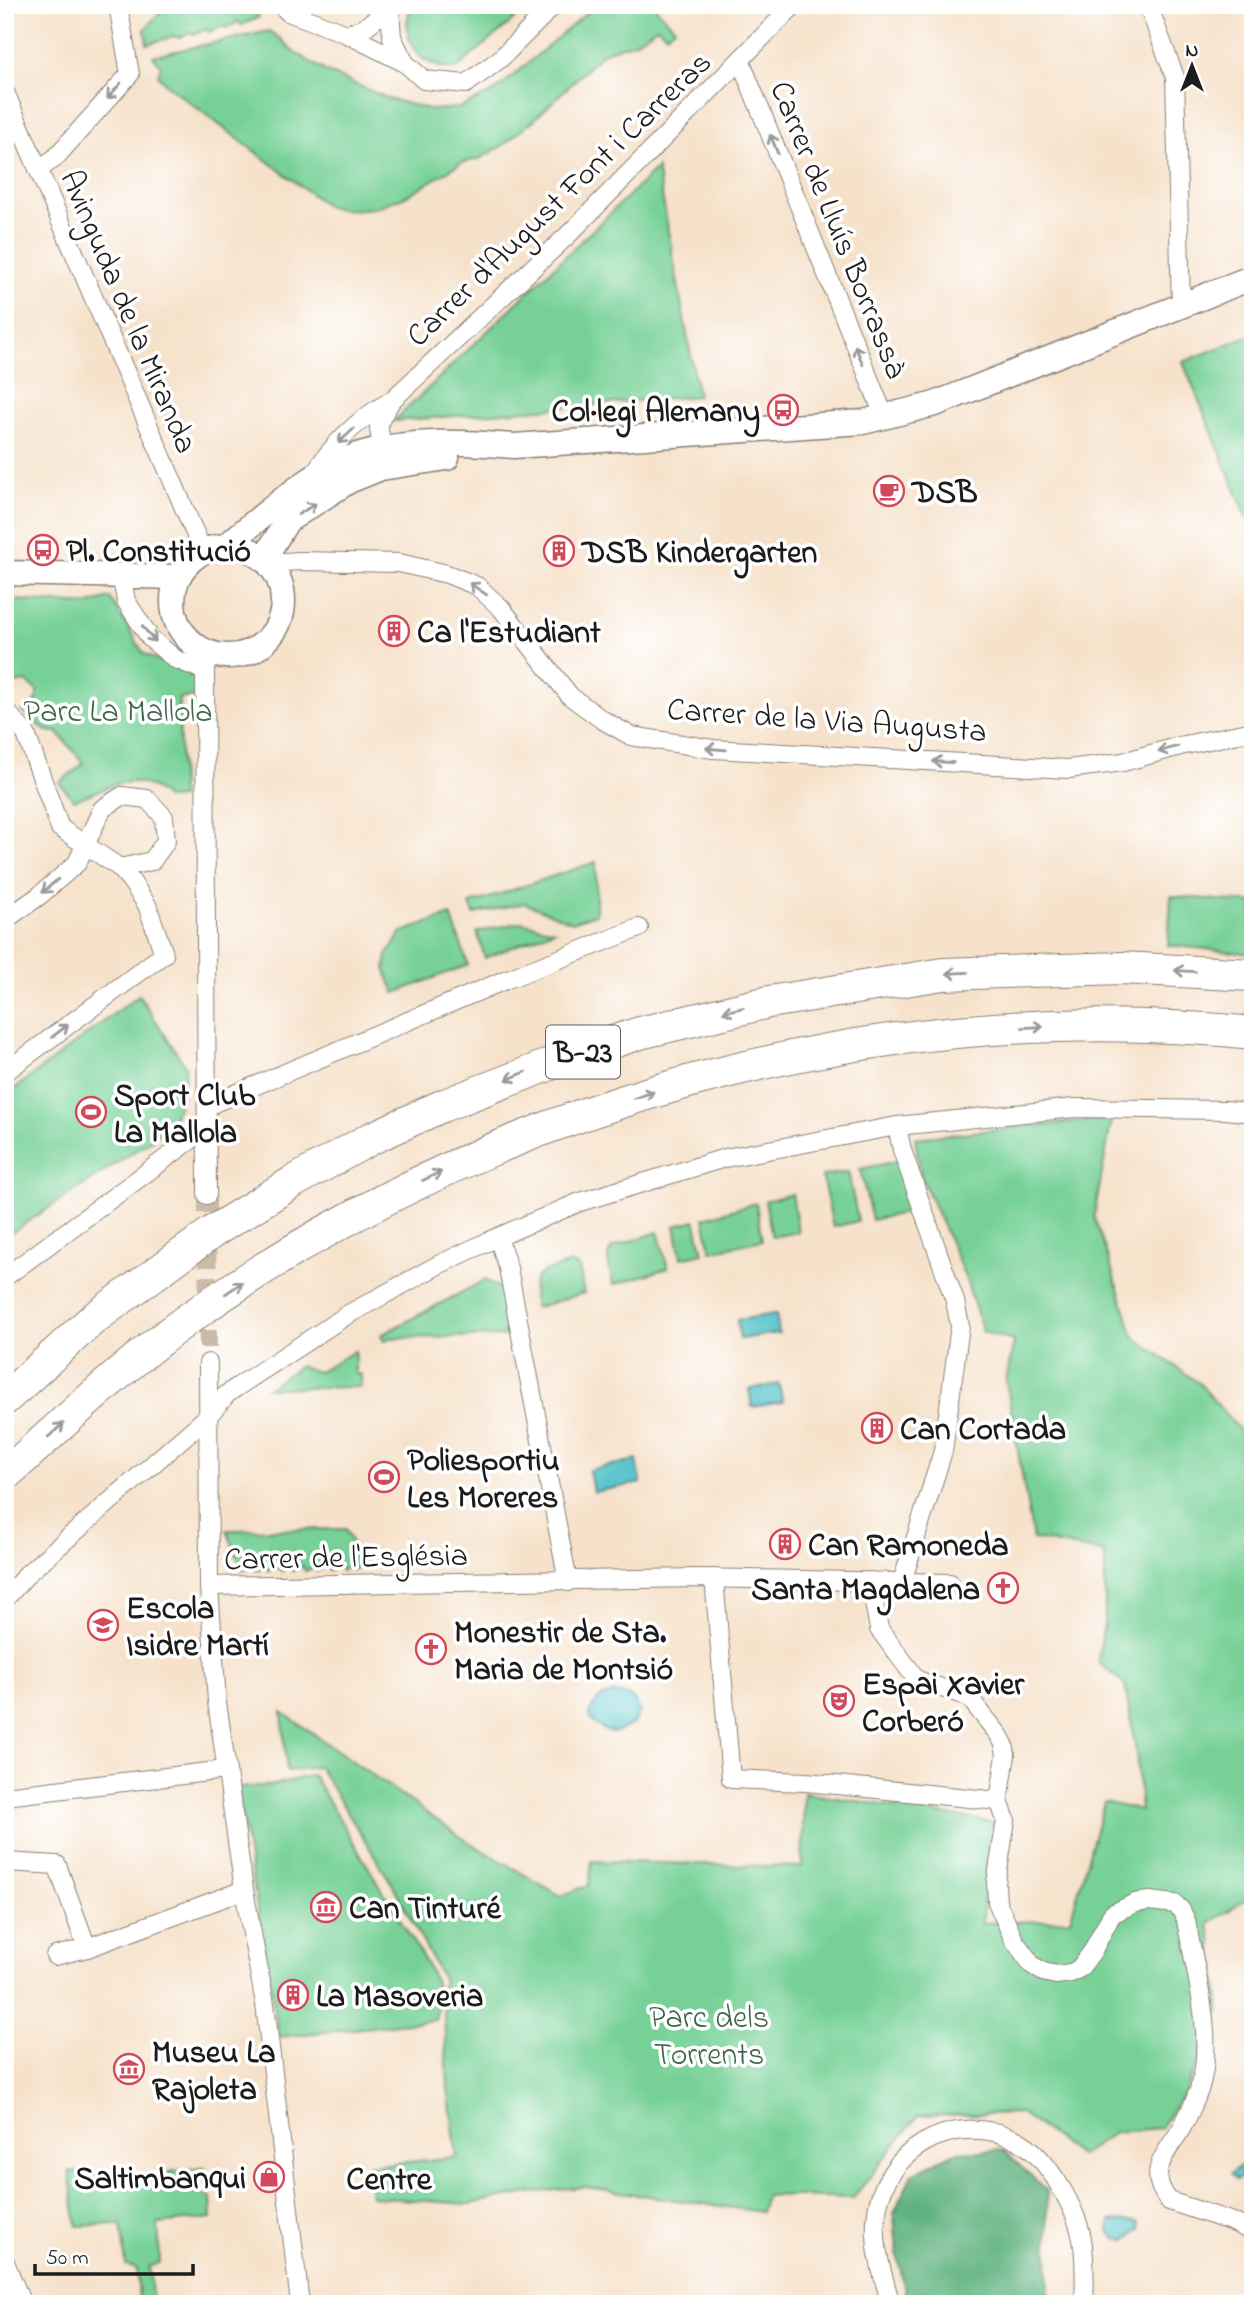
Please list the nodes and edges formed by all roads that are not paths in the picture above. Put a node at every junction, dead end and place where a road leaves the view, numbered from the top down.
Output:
1 (118, 5) edge
2 (281, 5) edge
3 (554, 5) edge
4 (794, 5) edge
5 (1148, 5) edge
6 (392, 8) edge
7 (347, 34) junction
8 (741, 62) junction
9 (404, 63) junction
10 (5, 92) edge
11 (38, 169) junction
12 (1253, 277) edge
13 (1181, 306) junction
14 (391, 401) junction
15 (885, 418) junction
16 (395, 446) junction
17 (514, 446) junction
18 (310, 480) junction
19 (214, 549) junction
20 (264, 560) junction
21 (5, 573) edge
22 (121, 575) junction
23 (178, 577) junction
24 (206, 662) junction
25 (5, 710) edge
26 (1244, 733) edge
27 (86, 844) junction
28 (120, 867) junction
29 (5, 920) edge
30 (639, 928) dead end
31 (1253, 975) edge
32 (1253, 1033) edge
33 (5, 1072) edge
34 (207, 1105) junction
35 (1253, 1113) edge
36 (897, 1126) junction
37 (207, 1128) junction
38 (207, 1195) tunnel mouth
39 (498, 1237) junction
40 (9, 1269) edge
41 (208, 1363) tunnel mouth
42 (5, 1399) edge
43 (208, 1416) junction
44 (5, 1475) edge
45 (714, 1578) junction
46 (870, 1581) junction
47 (568, 1582) junction
48 (902, 1582) junction
49 (950, 1583) dead end
50 (209, 1586) junction
51 (5, 1599) edge
52 (225, 1770) junction
53 (5, 1796) edge
54 (999, 1801) junction
55 (5, 1862) edge
56 (243, 1890) junction
57 (87, 1948) junction
58 (55, 1956) dead end
59 (1253, 2232) edge
60 (5, 2262) edge
61 (22, 2304) edge
62 (300, 2304) edge
63 (891, 2304) edge
64 (1084, 2304) edge

1 -> 11 street
2 - 7 street
3 - 9 street
4 - 8 street, Carrer d'August Font i Carreras
5 - 13 street
6 - 7 street
6 - 9 street
7 - 9 street
8 - 14 street, Carrer d'August Font i Carreras
15 -> 8 street, Carrer de Lluís Borrassà
10 - 11 street, Avinguda de la Miranda
11 - 19 street, Avinguda de la Miranda
12 - 13 street
13 - 15 street
14 - 16 street, Carrer d'August Font i Carreras
14 -> 18 street, Carrer d'August Font i Carreras
15 - 17 street
16 - 17 street
16 - 18 street
20 -> 17 street
18 - 19 street
19 - 20 street
19 - 23 street
20 - 24 street
26 -> 20 street, Carrer de la Via Augusta
21 - 22 street
22 - 23 street
22 -> 24 street
23 - 24 street
24 - 34 street
25 - 27 street
27 - 28 street
27 - 28 street
27 -> 29 street
33 -> 28 street
30 - 34 street
31 -> 42 highway, B-23
44 -> 32 highway, B-23
34 - 37 street
35 - 36 street
36 - 39 street
36 - 48 street
37 - 38 street
37 - 40 street
39 - 43 street
39 - 47 street
41 - 43 street
43 - 50 street
43 - 51 street
45 - 46 street, Carrer de l'Església
45 - 47 street, Carrer de l'Església
45 - 54 street
46 - 48 street, Carrer de l'Església
46 - 54 street
47 - 50 street, Carrer de l'Església
48 - 49 street, Carrer de l'Església
50 - 52 street, Carrer de l'Església
52 - 53 street
52 - 56 street, Carrer de l'Església
54 - 59 street
55 - 57 street
56 - 57 street
56 - 62 street, Carrer de l'Església
57 - 58 street
60 - 61 street
63 - 64 street

